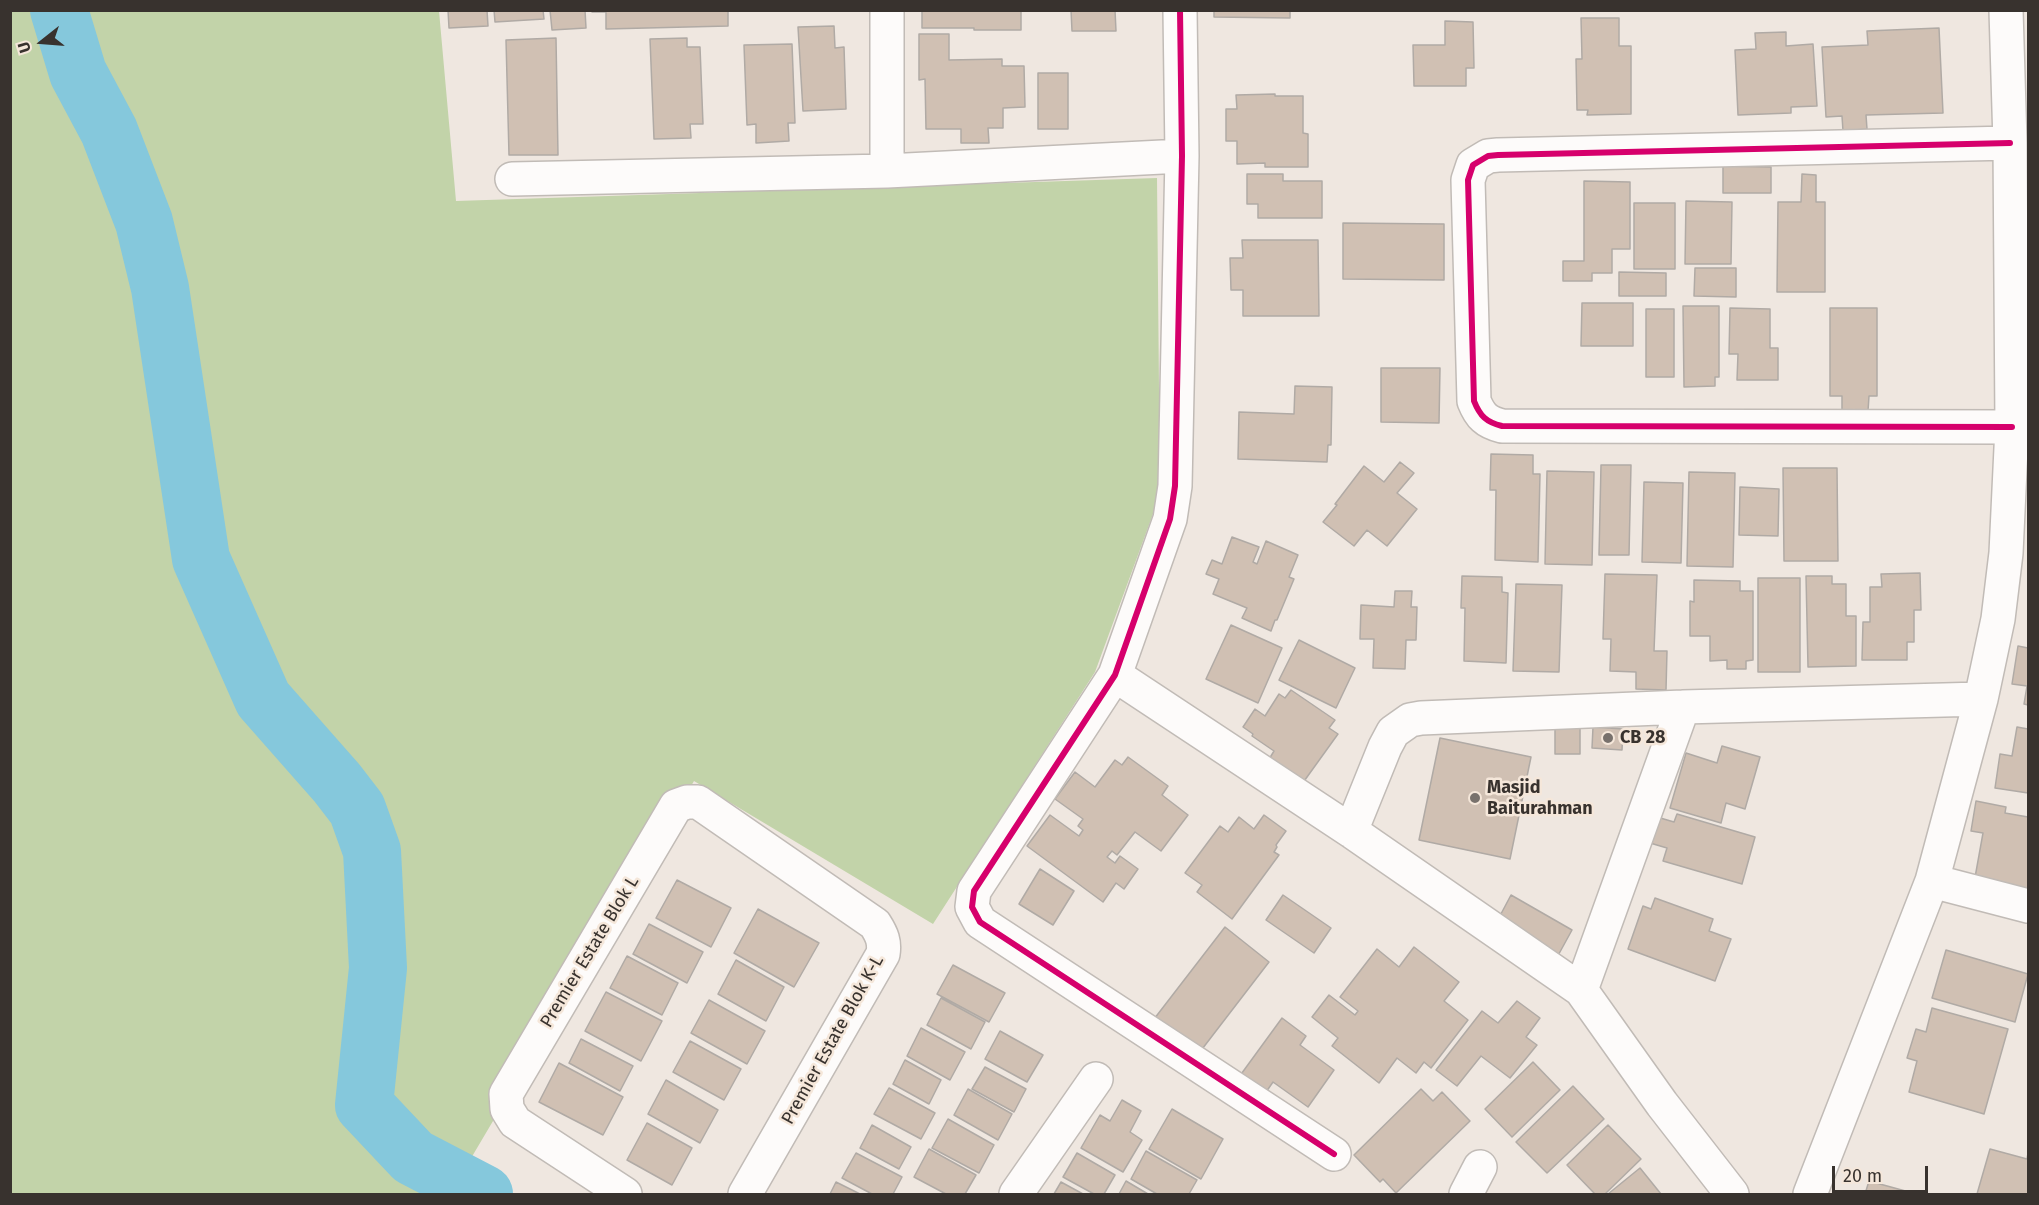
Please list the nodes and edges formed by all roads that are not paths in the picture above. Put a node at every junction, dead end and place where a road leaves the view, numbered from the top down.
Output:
1 (887, 10) edge
2 (1180, 10) edge
3 (2006, 10) edge
4 (2010, 143) junction
5 (1182, 156) junction
6 (887, 171) junction
7 (512, 179) dead end
8 (2012, 427) junction
9 (1115, 675) junction
10 (1981, 699) junction
11 (1683, 707) junction
12 (687, 802) joint
13 (1351, 831) junction
14 (1932, 881) junction
15 (2028, 906) edge
16 (1581, 990) junction
17 (1096, 1079) dead end
18 (1334, 1154) dead end
19 (625, 1194) edge
20 (745, 1194) edge
21 (1016, 1194) edge
22 (1732, 1194) edge
23 (1810, 1194) edge

1 - 6 street
2 - 5 street
3 - 4 street
4 - 8 street
4 - 8 street
5 - 6 street
5 - 9 street
6 - 7 street
8 - 10 street
9 - 13 street
9 - 18 street
10 - 11 street
10 - 14 street
11 - 13 street
11 - 16 street
12 - 19 street, Premier Estate Blok L
12 - 20 street, Premier Estate Blok K-L
13 - 16 street
14 - 15 street
14 - 23 street
16 - 22 street
17 - 21 street

